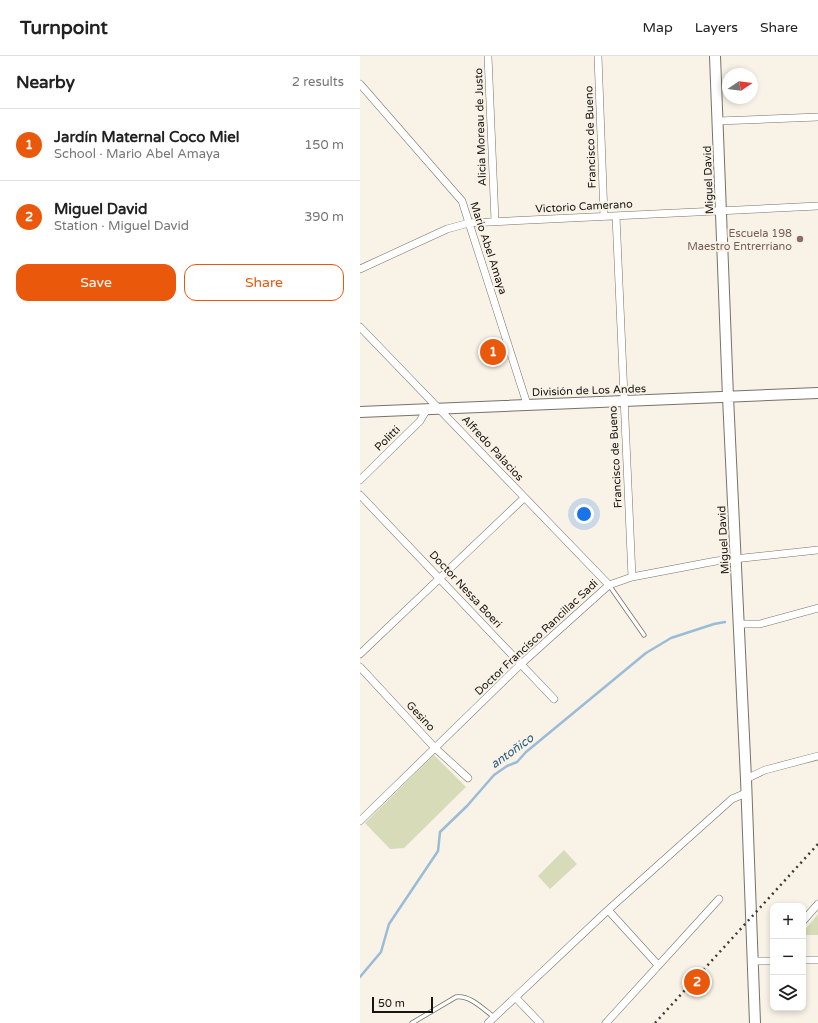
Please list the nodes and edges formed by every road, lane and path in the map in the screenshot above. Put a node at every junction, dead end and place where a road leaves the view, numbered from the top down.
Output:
1 (488, 56) edge
2 (598, 56) edge
3 (715, 56) edge
4 (360, 84) edge
5 (818, 117) edge
6 (718, 121) junction
7 (818, 206) edge
8 (720, 210) junction
9 (604, 216) junction
10 (616, 216) junction
11 (495, 221) junction
12 (469, 223) junction
13 (360, 269) edge
14 (360, 327) edge
15 (818, 392) edge
16 (728, 397) junction
17 (624, 401) junction
18 (527, 404) junction
19 (440, 408) junction
20 (427, 409) junction
21 (360, 412) edge
22 (360, 480) edge
23 (360, 495) edge
24 (524, 498) junction
25 (818, 550) edge
26 (736, 559) junction
27 (632, 577) junction
28 (441, 578) junction
29 (609, 585) junction
30 (818, 608) edge
31 (739, 624) junction
32 (644, 635) dead end
33 (360, 654) edge
34 (521, 664) junction
35 (360, 667) edge
36 (554, 699) dead end
37 (435, 748) junction
38 (818, 756) edge
39 (468, 778) dead end
40 (746, 779) junction
41 (746, 792) junction
42 (360, 821) edge
43 (719, 899) dead end
44 (818, 904) edge
45 (608, 910) junction
46 (806, 918) edge
47 (770, 960) edge
48 (806, 960) edge
49 (818, 960) edge
50 (754, 961) junction
51 (658, 965) junction
52 (516, 998) junction
53 (494, 1017) junction
54 (412, 1023) edge
55 (488, 1023) edge
56 (540, 1023) edge
57 (606, 1023) edge
58 (755, 1023) edge

1 - 11 street, Alicia Moreau de Justo
2 - 9 street, Francisco de Bueno
3 - 6 street, Miguel David
4 - 12 street, Mario Abel Amaya
5 - 6 street
6 - 8 street, Miguel David
7 - 8 street, Victorio Camerano
8 - 10 street, Victorio Camerano
8 - 16 street, Miguel David
9 - 10 street, Victorio Camerano
9 - 11 street, Victorio Camerano
10 - 17 street, Francisco de Bueno
11 - 12 street, Victorio Camerano
12 - 13 street, Victorio Camerano
12 - 18 street, Mario Abel Amaya
14 - 19 street, Alfredo Palacios
15 - 16 street, División de Los Andes
16 - 17 street, División de Los Andes
16 - 26 street, Miguel David
17 - 18 street, División de Los Andes
17 - 27 street, Francisco de Bueno
18 - 19 street, División de Los Andes
19 - 20 street, División de Los Andes
19 - 24 street, Alfredo Palacios
20 - 21 street, División de Los Andes
20 - 22 street, Politti
23 - 28 street, Doctor Nessa Boeri
24 - 28 street
24 - 29 street, Alfredo Palacios
25 - 26 street, Doctor Francisco Rancillac Sadi
26 - 27 street, Doctor Francisco Rancillac Sadi
26 - 31 street, Miguel David
27 - 29 street, Doctor Francisco Rancillac Sadi
28 - 33 street
28 - 34 street, Doctor Nessa Boeri
29 - 32 lane
29 - 34 street, Doctor Francisco Rancillac Sadi
30 - 31 street
31 - 40 street, Miguel David
34 - 36 street, Doctor Nessa Boeri
34 - 37 street, Doctor Francisco Rancillac Sadi
35 - 37 street, Gesino
37 - 39 street, Gesino
37 - 42 street, Doctor Francisco Rancillac Sadi
38 - 40 street
40 - 41 street, Miguel David
41 - 45 street
41 - 50 street, Miguel David
43 - 51 street
44 - 46 street
45 - 51 street
45 - 52 street
47 - 50 street
48 - 49 street
50 - 58 street, Miguel David
51 - 57 street
52 - 53 street
52 - 56 street
53 - 54 lane
53 - 55 street

